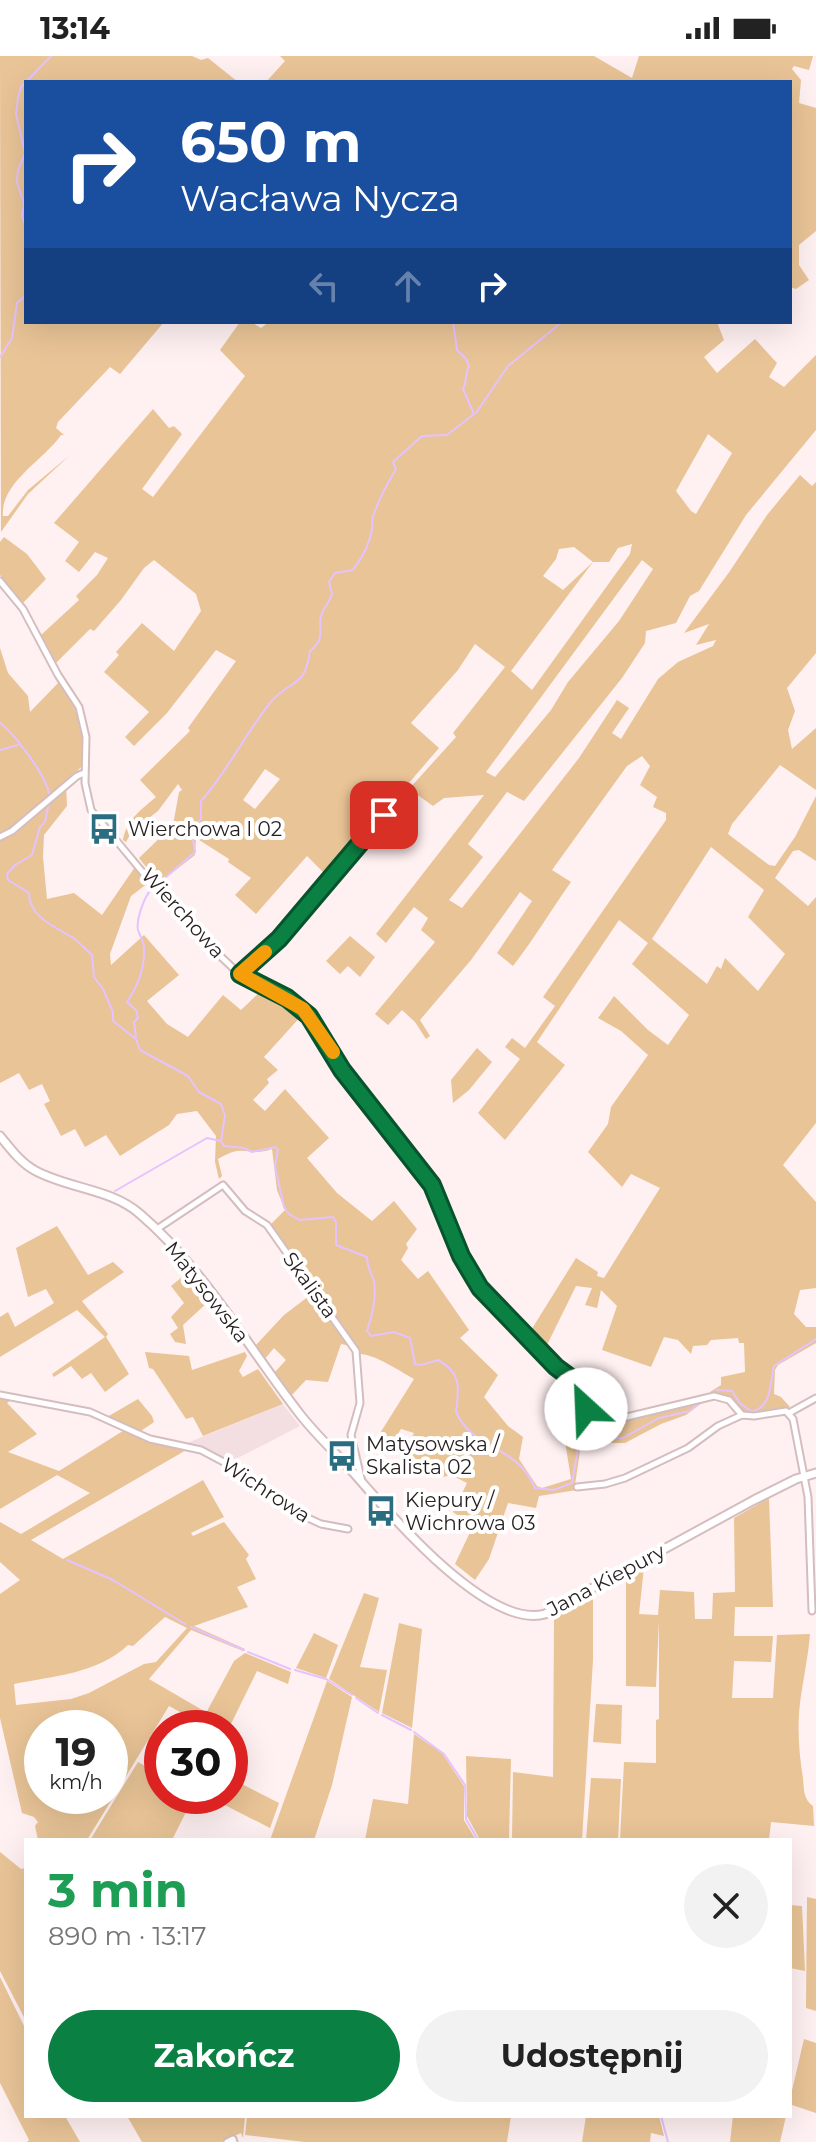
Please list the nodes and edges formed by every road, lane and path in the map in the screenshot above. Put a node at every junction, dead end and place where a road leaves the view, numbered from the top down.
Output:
1 (0, 581) edge
2 (84, 773) junction
3 (398, 798) dead end
4 (0, 837) edge
5 (240, 974) junction
6 (0, 1136) edge
7 (157, 1229) junction
8 (0, 1395) edge
9 (816, 1398) edge
10 (789, 1413) junction
11 (742, 1415) junction
12 (816, 1473) edge
13 (805, 1476) junction
14 (362, 1483) junction
15 (577, 1487) dead end
16 (375, 1498) joint
17 (348, 1529) dead end
18 (814, 1537) edge
19 (812, 1611) dead end
20 (227, 2142) edge
21 (234, 2142) edge

1 - 2 street, Wierchowa
2 - 4 street
2 - 5 street, Wierchowa
3 - 5 street
5 - 11 street, Wierchowa
6 - 7 street, Matysowska
7 - 14 street, Matysowska
7 - 14 street, Skalista
8 - 17 street, Wichrowa
9 - 10 street
10 - 11 street
10 - 13 street
11 - 15 street
12 - 13 street, Jana Kiepury
13 - 16 street, Jana Kiepury
13 - 18 street
14 - 16 street, Matysowska
18 - 19 street
20 - 21 street

